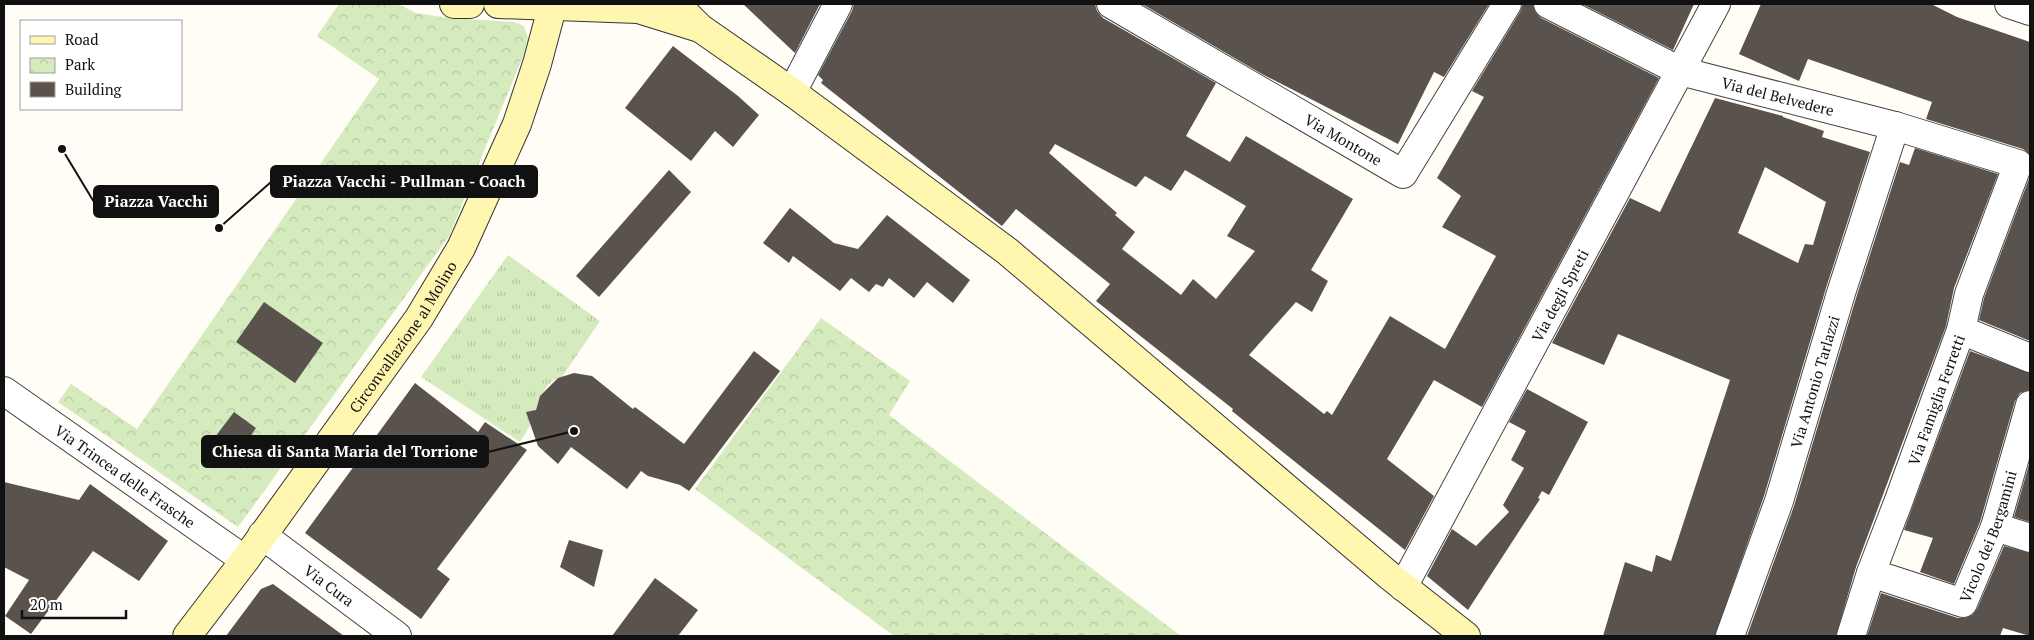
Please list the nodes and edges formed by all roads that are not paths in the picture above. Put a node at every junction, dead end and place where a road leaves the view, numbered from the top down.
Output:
1 (454, 4) edge
2 (470, 4) edge
3 (498, 4) edge
4 (676, 4) edge
5 (838, 4) edge
6 (1111, 4) edge
7 (1507, 4) edge
8 (1548, 4) edge
9 (1716, 4) edge
10 (2009, 4) edge
11 (553, 5) edge
12 (2030, 11) edge
13 (700, 28) junction
14 (1680, 71) junction
15 (792, 92) junction
16 (1895, 126) junction
17 (2018, 164) joint
18 (1961, 330) junction
19 (2030, 358) edge
20 (4, 391) edge
21 (2030, 405) edge
22 (1995, 527) junction
23 (262, 535) junction
24 (2030, 538) edge
25 (245, 560) junction
26 (1871, 573) junction
27 (1403, 587) junction
28 (187, 636) edge
29 (397, 636) edge
30 (1466, 636) edge
31 (1730, 636) edge
32 (1851, 636) edge

1 - 2 street
3 - 11 street
4 - 13 street
5 - 15 street
6 - 7 street, Via Montone
8 - 14 street, Via del Belvedere
9 - 14 street, Via degli Spreti
10 - 12 street
11 - 13 street
11 - 23 street, Circonvallazione al Molino
13 - 15 street
14 - 16 street, Via del Belvedere
14 - 27 street, Via degli Spreti
15 - 27 street
16 - 17 street, Via del Belvedere
16 - 31 street, Via Antonio Tarlazzi
17 - 18 street, Via Famiglia Ferretti
18 - 19 street
18 - 26 street, Via Famiglia Ferretti
20 - 25 street, Via Trincea delle Frasche
21 - 22 street, Vicolo dei Bergamini
22 - 24 street
22 - 26 street, Vicolo dei Bergamini
23 - 25 street, Circonvallazione al Molino
23 - 29 street, Via Cura
25 - 28 street, Circonvallazione al Molino
26 - 32 street, Via Famiglia Ferretti
27 - 30 street

